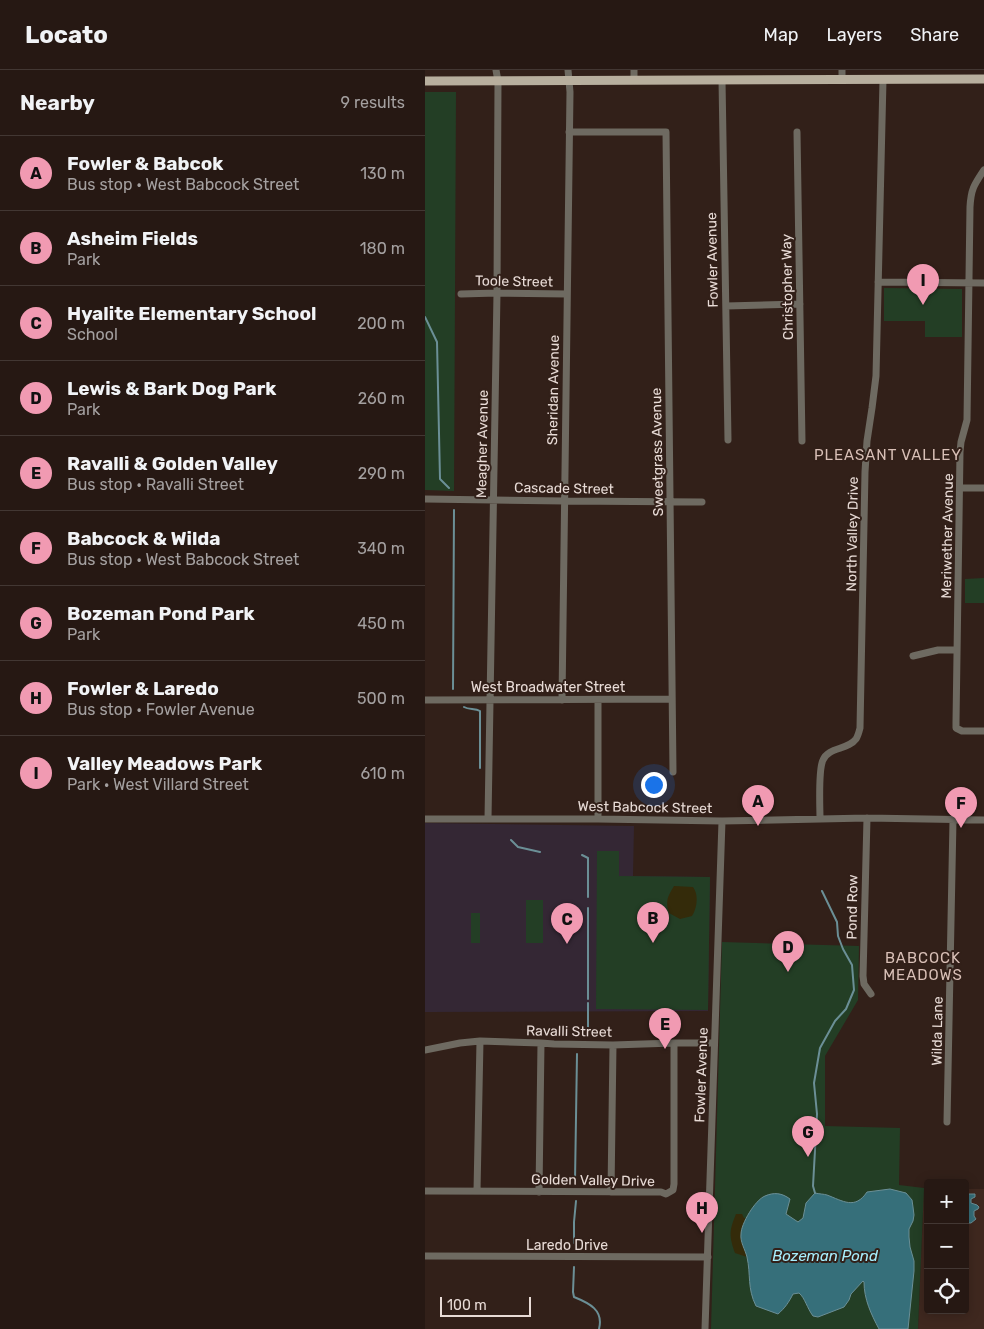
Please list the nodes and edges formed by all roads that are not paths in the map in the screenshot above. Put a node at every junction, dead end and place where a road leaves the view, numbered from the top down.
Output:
1 (496, 70) edge
2 (568, 70) edge
3 (634, 70) edge
4 (843, 70) edge
5 (984, 79) edge
6 (634, 80) junction
7 (722, 80) junction
8 (842, 80) junction
9 (883, 80) junction
10 (425, 81) edge
11 (498, 81) junction
12 (569, 81) junction
13 (569, 132) junction
14 (797, 132) dead end
15 (984, 170) edge
16 (878, 282) junction
17 (969, 282) junction
18 (984, 283) edge
19 (497, 293) junction
20 (461, 294) dead end
21 (567, 294) junction
22 (800, 304) junction
23 (726, 306) junction
24 (728, 440) dead end
25 (802, 441) dead end
26 (960, 488) junction
27 (984, 488) edge
28 (425, 498) edge
29 (493, 499) junction
30 (565, 501) junction
31 (669, 502) junction
32 (702, 502) dead end
33 (957, 650) junction
34 (913, 656) dead end
35 (425, 700) edge
36 (490, 700) junction
37 (562, 700) junction
38 (598, 700) junction
39 (672, 700) junction
40 (984, 731) edge
41 (673, 772) dead end
42 (867, 818) junction
43 (425, 819) edge
44 (488, 819) junction
45 (598, 819) junction
46 (820, 819) junction
47 (953, 820) junction
48 (984, 820) edge
49 (722, 821) junction
50 (871, 994) dead end
51 (480, 1041) junction
52 (541, 1043) junction
53 (674, 1043) junction
54 (714, 1043) junction
55 (613, 1045) junction
56 (425, 1050) edge
57 (947, 1122) dead end
58 (425, 1191) edge
59 (477, 1191) junction
60 (539, 1192) junction
61 (611, 1192) junction
62 (425, 1256) edge
63 (708, 1257) junction
64 (705, 1329) edge

1 - 11 street, Meagher Avenue
2 - 12 street, Sheridan Avenue
3 - 6 street
4 - 8 street
5 - 9 main road
6 - 7 main road
6 - 12 main road
7 - 8 main road
7 - 23 street, Fowler Avenue
8 - 9 main road
9 - 16 street, North Valley Drive
10 - 11 main road
11 - 12 main road
11 - 19 street, Meagher Avenue
12 - 13 street, Sheridan Avenue
13 - 21 street, Sheridan Avenue
13 - 31 street, Sweetgrass Avenue
14 - 22 street, Christopher Way
15 - 17 street, Meriwether Avenue
16 - 17 street
16 - 46 street, North Valley Drive
17 - 18 street
17 - 26 street, Meriwether Avenue
19 - 20 street, Toole Street
19 - 21 street, Toole Street
19 - 29 street, Meagher Avenue
21 - 30 street, Sheridan Avenue
22 - 23 street
22 - 25 street, Christopher Way
23 - 24 street, Fowler Avenue
26 - 27 street
26 - 33 street, Meriwether Avenue
28 - 29 street, Cascade Street
29 - 30 street, Cascade Street
29 - 36 street, Meagher Avenue
30 - 31 street, Cascade Street
30 - 37 street, Sheridan Avenue
31 - 32 street, Cascade Street
31 - 39 street, Sweetgrass Avenue
33 - 34 street
33 - 40 street, Meriwether Avenue
35 - 36 street, West Broadwater Street
36 - 37 street, West Broadwater Street
36 - 44 street, Meagher Avenue
37 - 38 street, West Broadwater Street
38 - 39 street, West Broadwater Street
38 - 45 street
39 - 41 street, Sweetgrass Avenue
42 - 46 street, West Babcock Street
42 - 47 street, West Babcock Street
42 - 50 street, Pond Row
43 - 44 street, West Babcock Street
44 - 45 street, West Babcock Street
45 - 49 street, West Babcock Street
46 - 49 street, West Babcock Street
47 - 48 street, West Babcock Street
47 - 57 street, Wilda Lane
49 - 54 street, Fowler Avenue
51 - 52 street, Ravalli Street
51 - 56 street, Ravalli Street
51 - 59 street
52 - 55 street, Ravalli Street
52 - 60 street
53 - 54 street, Ravalli Street
53 - 55 street, Ravalli Street
53 - 61 street, Golden Valley Drive
54 - 63 street, Fowler Avenue
55 - 61 street
58 - 59 street, Golden Valley Drive
59 - 60 street, Golden Valley Drive
60 - 61 street, Golden Valley Drive
62 - 63 street, Laredo Drive
63 - 64 street, Fowler Avenue

